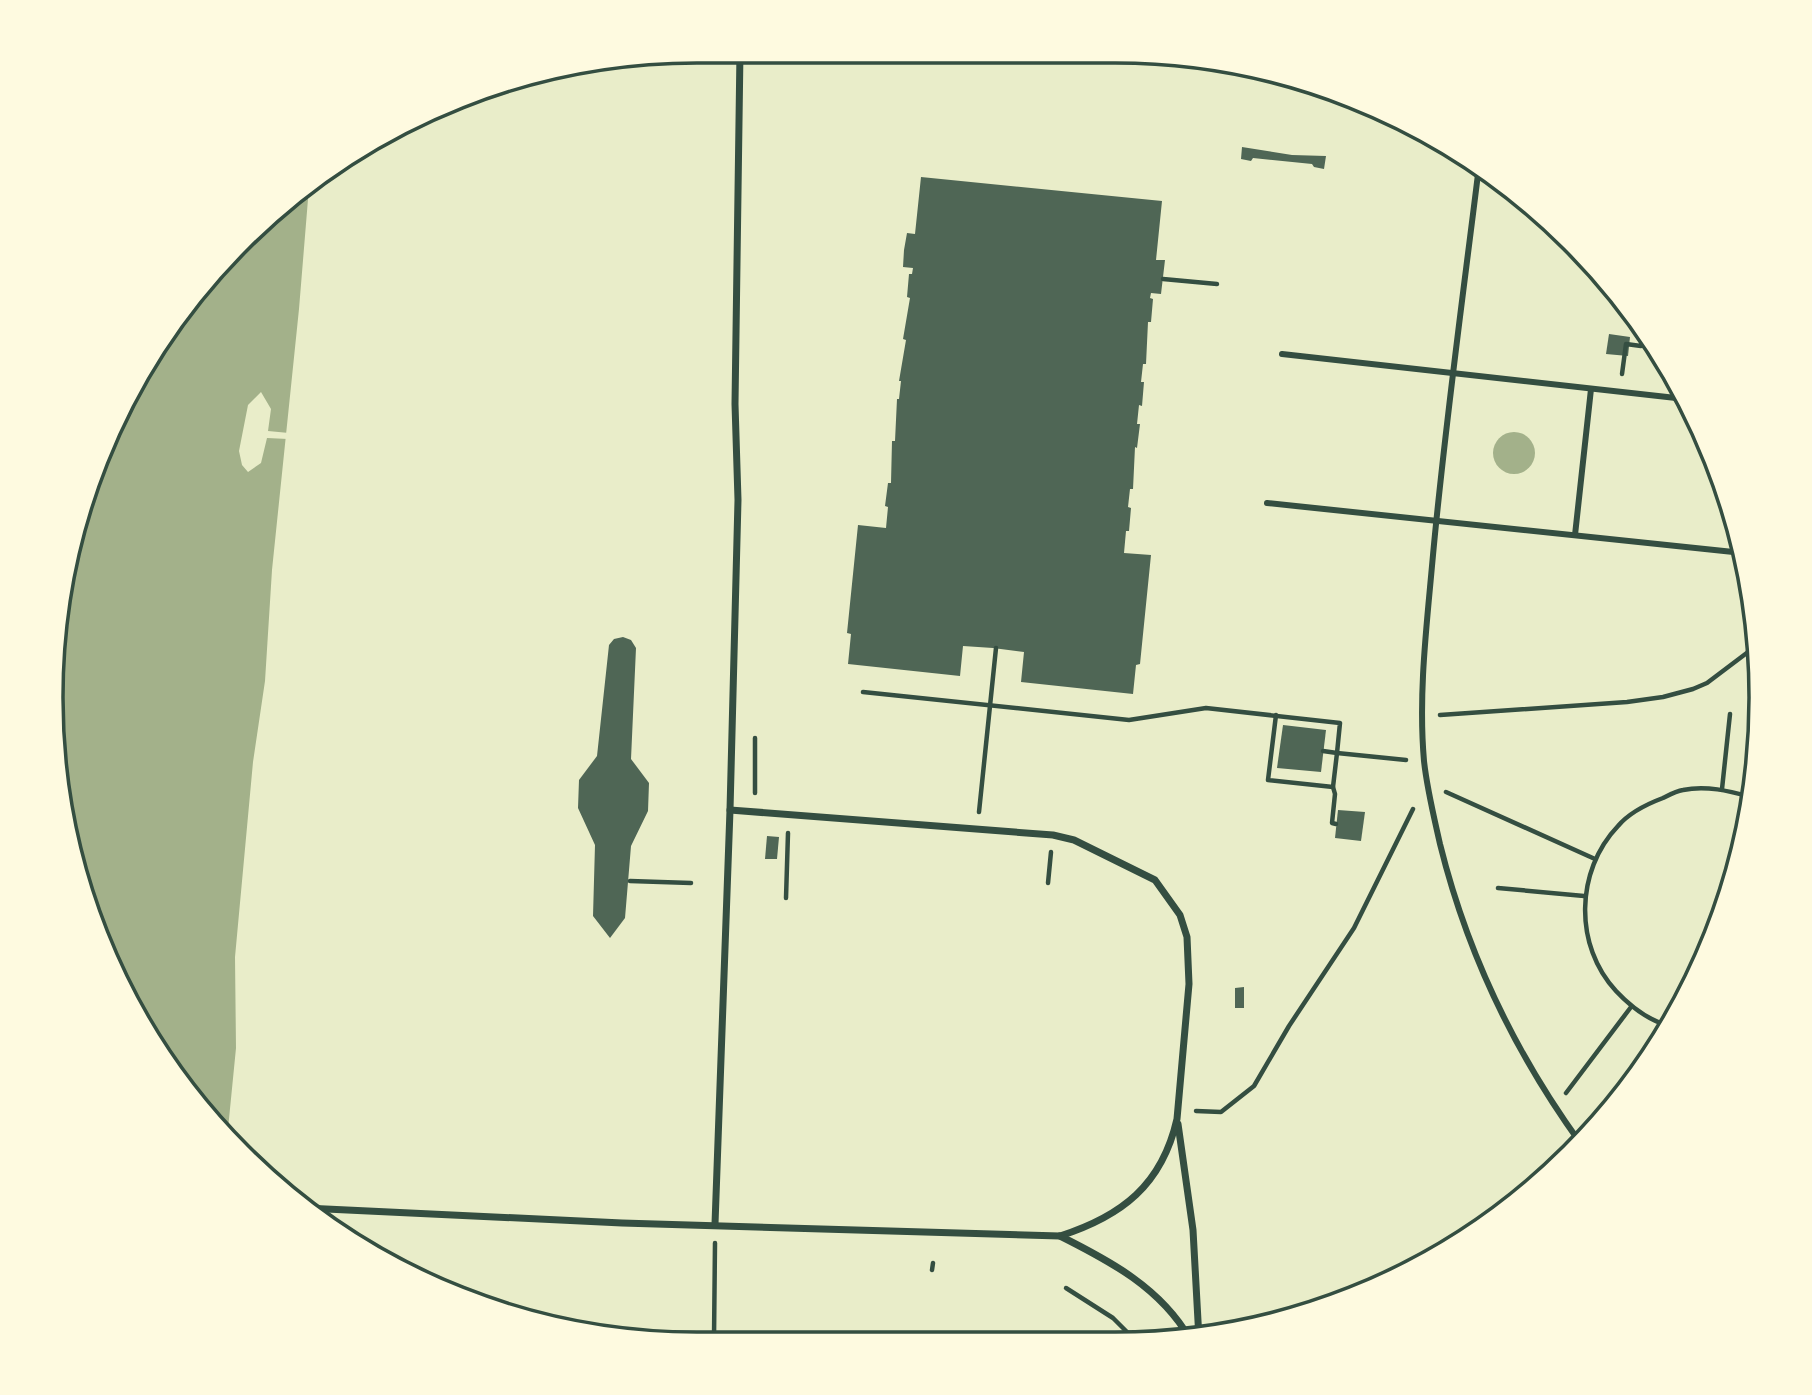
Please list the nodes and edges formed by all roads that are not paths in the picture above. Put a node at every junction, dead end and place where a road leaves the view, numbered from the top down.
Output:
1 (740, 63) edge
2 (1478, 177) edge
3 (1282, 354) dead end
4 (1453, 374) junction
5 (1591, 389) junction
6 (1674, 399) edge
7 (1267, 503) dead end
8 (1437, 520) junction
9 (1575, 534) junction
10 (1732, 552) edge
11 (730, 810) junction
12 (1177, 1119) junction
13 (1574, 1134) edge
14 (322, 1209) edge
15 (715, 1224) junction
16 (1059, 1236) junction
17 (1198, 1327) edge
18 (1183, 1328) edge

1 - 11 street
2 - 4 street
3 - 4 street
4 - 5 street
4 - 8 street
5 - 6 street
5 - 9 street
7 - 8 street
8 - 9 street
8 - 13 street
9 - 10 street
11 - 12 street
11 - 15 street
12 - 16 street
12 - 17 street
14 - 15 street
15 - 16 street
16 - 18 street

